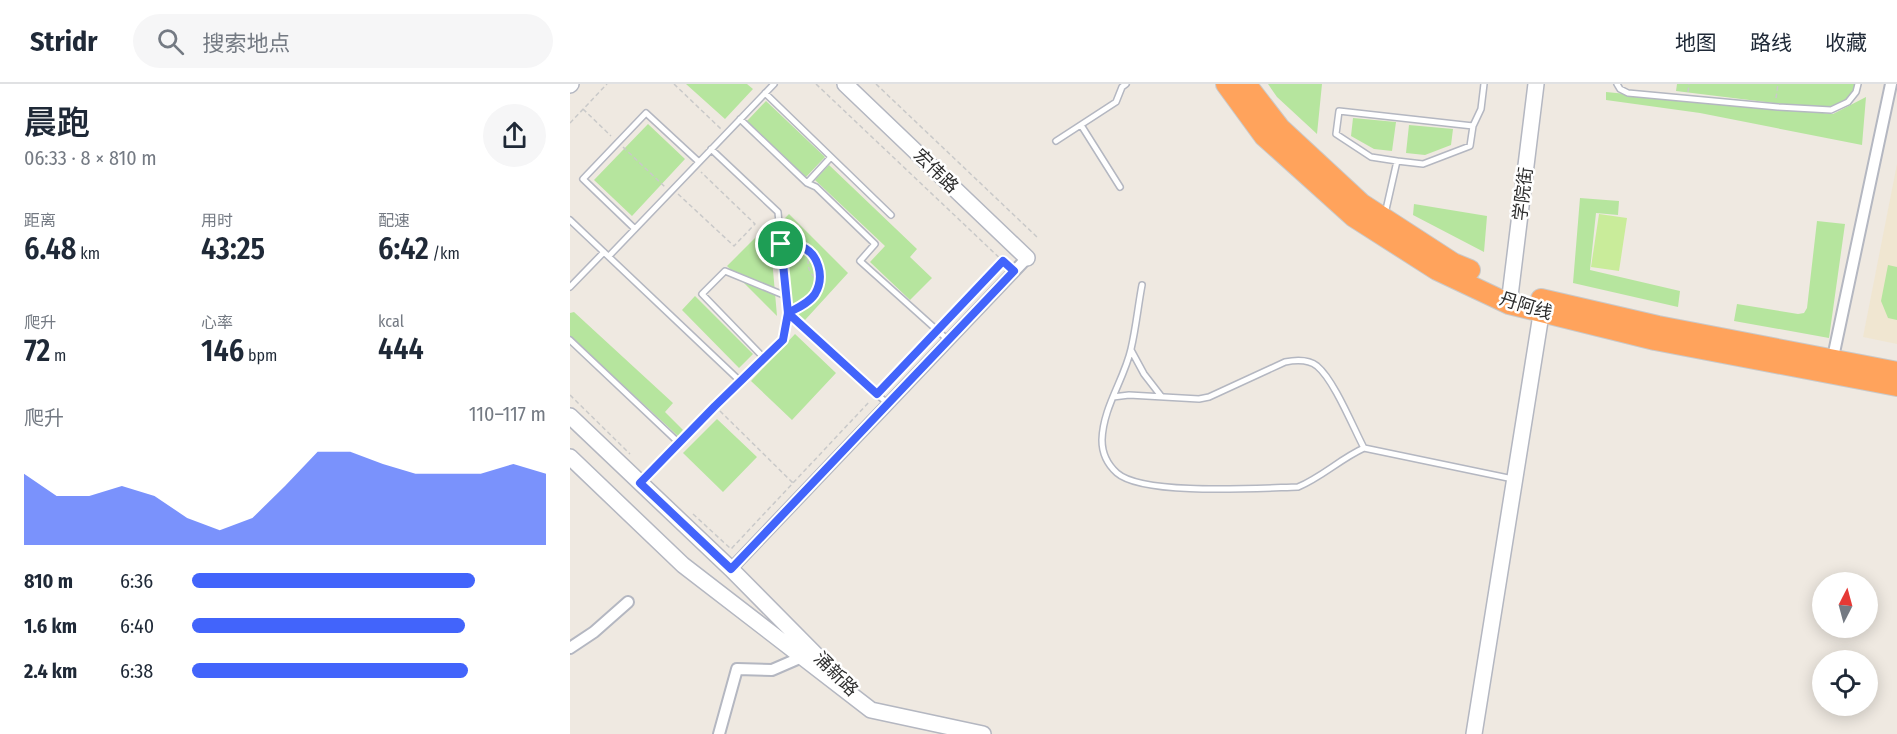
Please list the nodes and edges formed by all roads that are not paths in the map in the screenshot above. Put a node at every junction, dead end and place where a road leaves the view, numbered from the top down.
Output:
1 (774, 84) edge
2 (845, 84) edge
3 (1126, 84) edge
4 (1226, 84) edge
5 (1246, 84) edge
6 (1484, 84) edge
7 (1536, 84) edge
8 (1617, 84) edge
9 (1858, 84) edge
10 (1891, 84) edge
11 (765, 93) junction
12 (740, 119) junction
13 (1081, 125) junction
14 (1473, 126) junction
15 (1056, 141) dead end
16 (711, 149) junction
17 (831, 157) junction
18 (1397, 161) junction
19 (697, 164) junction
20 (807, 183) junction
21 (1120, 187) dead end
22 (891, 215) dead end
23 (1384, 218) junction
24 (570, 220) edge
25 (635, 229) junction
26 (606, 254) junction
27 (1027, 258) joint
28 (1142, 285) dead end
29 (570, 287) edge
30 (786, 296) junction
31 (1510, 297) junction
32 (1542, 305) junction
33 (788, 313) junction
34 (570, 340) edge
35 (948, 340) junction
36 (1131, 350) junction
37 (764, 358) junction
38 (1831, 367) junction
39 (1897, 372) edge
40 (740, 381) junction
41 (1897, 386) edge
42 (1161, 396) junction
43 (1113, 397) junction
44 (888, 404) junction
45 (570, 416) edge
46 (679, 443) junction
47 (1364, 448) junction
48 (570, 457) edge
49 (1515, 479) junction
50 (640, 483) junction
51 (731, 569) junction
52 (628, 602) dead end
53 (570, 648) edge
54 (802, 657) junction
55 (871, 710) junction
56 (719, 734) edge
57 (983, 734) edge
58 (1474, 734) edge

1 - 11 lane
2 - 27 street, 宏伟路
3 - 13 lane
4 - 31 highway, 丹阿线
5 - 23 highway, 丹阿线
6 - 14 lane
7 - 31 street, 学院街
8 - 9 lane
10 - 38 street
11 - 12 lane
11 - 17 lane
12 - 16 lane
12 - 20 lane
13 - 15 lane
13 - 21 lane
14 - 18 lane
14 - 18 lane
16 - 19 lane
16 - 30 lane
17 - 20 lane
17 - 22 lane
18 - 23 lane
19 - 25 lane
19 - 25 lane
20 - 35 lane
23 - 31 highway, 丹阿线
24 - 26 lane
25 - 26 lane
26 - 29 lane
26 - 40 lane
27 - 35 street
28 - 36 lane
30 - 33 lane
30 - 37 lane
31 - 32 highway, 丹阿线
32 - 38 highway, 丹阿线
32 - 49 street
33 - 37 lane
33 - 44 lane
34 - 46 lane
35 - 44 street
36 - 42 lane
36 - 43 lane
37 - 40 lane
38 - 39 highway, 丹阿线
38 - 41 highway, 丹阿线
40 - 46 lane
42 - 43 lane
42 - 47 lane
43 - 47 lane
44 - 51 street
45 - 50 street, 涌新路
46 - 50 lane
47 - 49 lane
48 - 54 street, 涌新路
49 - 58 street
50 - 51 street, 涌新路
51 - 55 street, 涌新路
52 - 53 street
54 - 55 street, 涌新路
54 - 56 street
55 - 57 street

